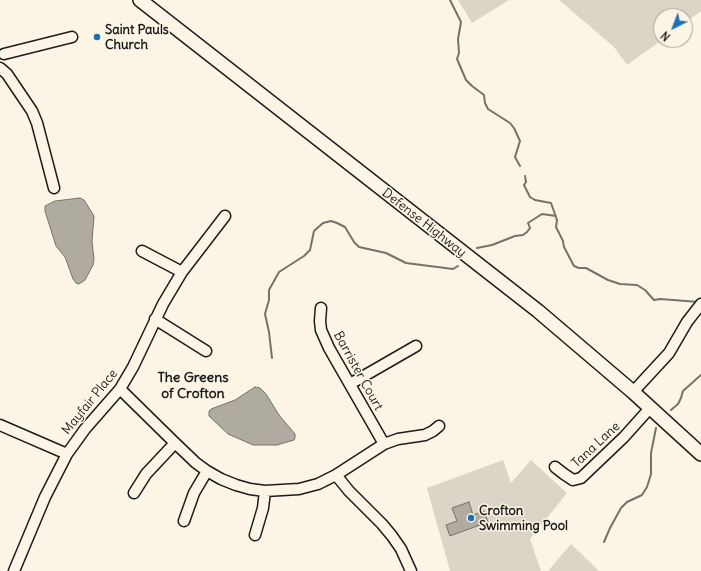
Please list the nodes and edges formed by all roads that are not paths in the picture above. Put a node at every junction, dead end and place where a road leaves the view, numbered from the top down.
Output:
1 (140, 0) edge
2 (72, 37) dead end
3 (2, 51) edge
4 (0, 68) edge
5 (54, 188) dead end
6 (225, 216) dead end
7 (142, 252) dead end
8 (182, 272) junction
9 (700, 305) edge
10 (321, 308) dead end
11 (155, 319) junction
12 (416, 346) dead end
13 (206, 351) dead end
14 (350, 384) junction
15 (120, 389) junction
16 (633, 392) junction
17 (650, 408) junction
18 (0, 425) edge
19 (439, 426) dead end
20 (175, 443) junction
21 (384, 444) junction
22 (66, 454) junction
23 (701, 454) edge
24 (555, 467) dead end
25 (207, 471) junction
26 (336, 474) junction
27 (265, 491) junction
28 (134, 493) dead end
29 (184, 521) dead end
30 (255, 535) dead end
31 (14, 571) edge
32 (411, 571) edge

1 - 16 main road, Defense Highway
2 - 3 street
3 - 4 street
4 - 5 street
6 - 8 street, Mayfair Place
7 - 8 street
8 - 11 street, Mayfair Place
9 - 16 street
10 - 14 street, Barrister Court
11 - 13 street
11 - 15 street, Mayfair Place
12 - 14 street
14 - 21 street, Barrister Court
15 - 20 street
15 - 22 street, Mayfair Place
16 - 17 main road, Defense Highway
17 - 23 main road, Defense Highway
17 - 24 street, Tana Lane
18 - 22 street
19 - 21 street
20 - 25 street
20 - 28 street
21 - 26 street
22 - 31 street, Mayfair Place
25 - 27 street
25 - 29 street
26 - 27 street
26 - 32 street
27 - 30 street

